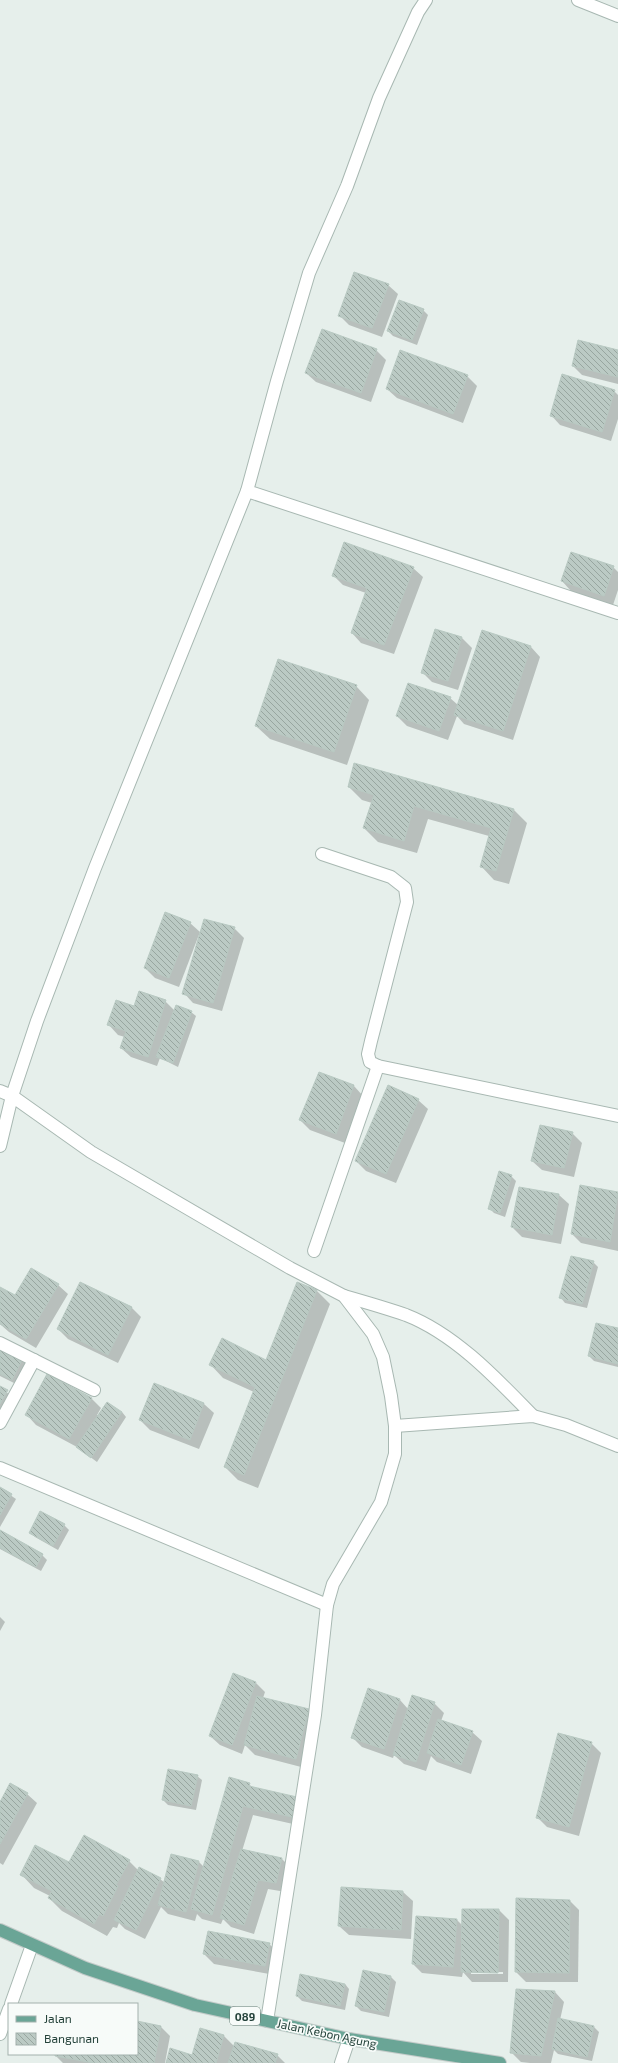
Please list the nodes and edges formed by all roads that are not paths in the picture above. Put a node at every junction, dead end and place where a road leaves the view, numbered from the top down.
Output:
1 (426, 0) edge
2 (578, 0) edge
3 (618, 16) edge
4 (247, 491) junction
5 (618, 613) edge
6 (322, 854) dead end
7 (378, 1066) junction
8 (0, 1091) edge
9 (12, 1096) junction
10 (618, 1116) edge
11 (0, 1146) edge
12 (314, 1251) dead end
13 (344, 1296) junction
14 (0, 1343) edge
15 (34, 1360) junction
16 (94, 1390) dead end
17 (533, 1416) junction
18 (0, 1423) edge
19 (395, 1426) junction
20 (618, 1446) edge
21 (0, 1468) edge
22 (327, 1606) junction
23 (0, 1930) edge
24 (32, 1945) junction
25 (11, 2003) edge
26 (8, 2012) edge
27 (267, 2021) junction
28 (0, 2034) edge
29 (349, 2039) junction
30 (341, 2063) edge
31 (500, 2063) edge

1 - 4 street
2 - 3 street
4 - 5 street
4 - 9 street
6 - 7 street
7 - 10 street
7 - 12 street
8 - 9 street
9 - 11 street
9 - 13 street
13 - 17 street
13 - 19 street
14 - 15 street
15 - 16 street
15 - 18 street
17 - 19 street
17 - 20 street
19 - 22 street
21 - 22 street
22 - 27 street
23 - 24 main road, Jalan Kebon Agung / 089
24 - 25 street
24 - 27 main road, Jalan Kebon Agung / 089
26 - 28 street
27 - 29 main road, Jalan Kebon Agung / 089
29 - 30 street
29 - 31 main road, Jalan Kebon Agung / 089

